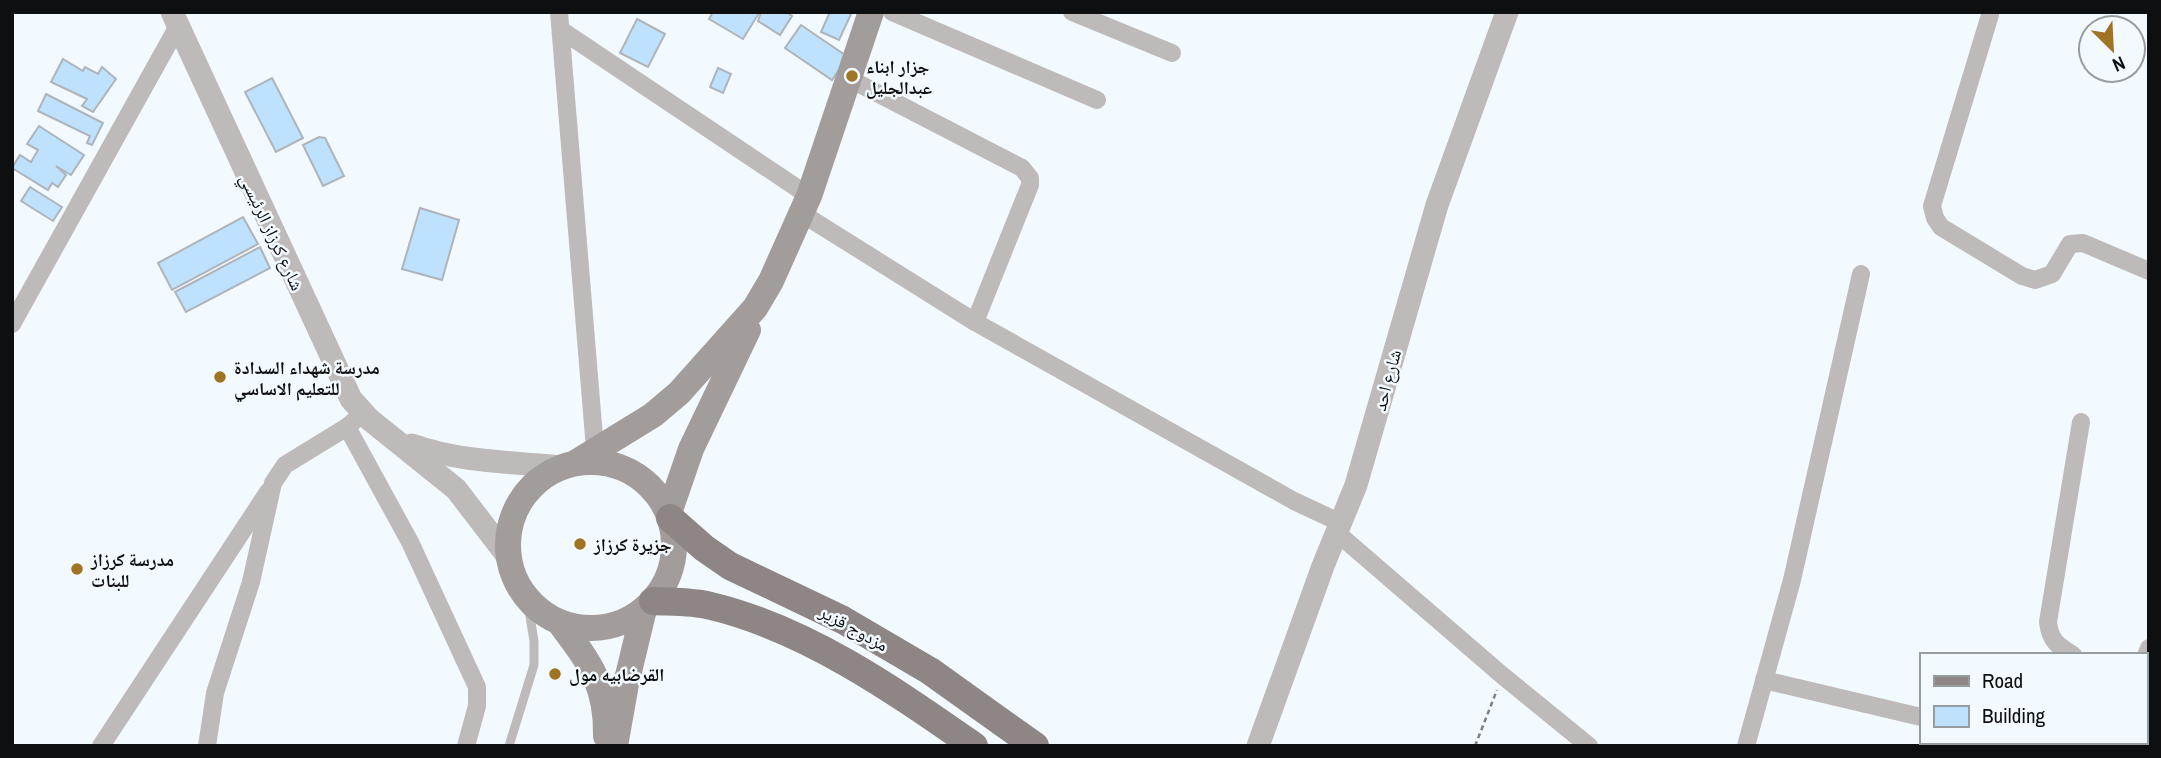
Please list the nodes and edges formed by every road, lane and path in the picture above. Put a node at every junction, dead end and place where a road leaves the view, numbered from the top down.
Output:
1 (871, 12) edge
2 (892, 12) edge
3 (1072, 12) edge
4 (1507, 12) edge
5 (1990, 15) dead end
6 (175, 19) edge
7 (560, 21) edge
8 (1172, 53) dead end
9 (848, 78) junction
10 (1097, 100) dead end
11 (805, 205) junction
12 (2149, 271) edge
13 (1861, 274) dead end
14 (755, 308) junction
15 (975, 322) junction
16 (12, 324) edge
17 (355, 420) junction
18 (2081, 422) dead end
19 (392, 438) junction
20 (578, 459) junction
21 (273, 483) junction
22 (670, 516) junction
23 (1338, 527) junction
24 (509, 558) junction
25 (527, 598) junction
26 (649, 605) junction
27 (559, 622) junction
28 (2070, 653) edge
29 (1503, 676) junction
30 (1764, 680) junction
31 (1920, 717) edge
32 (101, 746) edge
33 (206, 746) edge
34 (466, 746) edge
35 (509, 746) edge
36 (606, 746) edge
37 (615, 746) edge
38 (974, 746) edge
39 (1035, 746) edge
40 (1258, 746) edge
41 (1475, 746) edge
42 (1589, 746) edge
43 (1746, 746) edge

1 - 9 main road
2 - 10 street
3 - 8 street
4 - 23 street, شارع احد
5 - 12 street
6 - 16 street
6 - 17 street, شارع كرزاز الرئيسي
7 - 11 street
7 - 20 street
9 - 11 main road
9 - 15 street
11 - 14 main road
11 - 15 street
13 - 30 street
14 - 20 main road
14 - 22 main road
15 - 23 street
17 - 19 street, شارع كرزاز الرئيسي
17 - 21 street
17 - 34 street
18 - 28 street
19 - 20 street, شارع كرزاز الرئيسي
19 - 24 street, شارع كرزاز الرئيسي
20 - 22 main road
20 - 24 main road
21 - 32 street
21 - 33 street
22 - 26 main road
22 - 39 main road, مزدوج قزير
23 - 29 street
23 - 40 street, شارع احد
24 - 25 main road
25 - 27 main road
25 - 35 lane
26 - 27 main road
26 - 37 main road
26 - 38 main road, مزدوج قزير
27 - 36 main road
29 - 41 path
29 - 42 street
30 - 31 street
30 - 43 street

